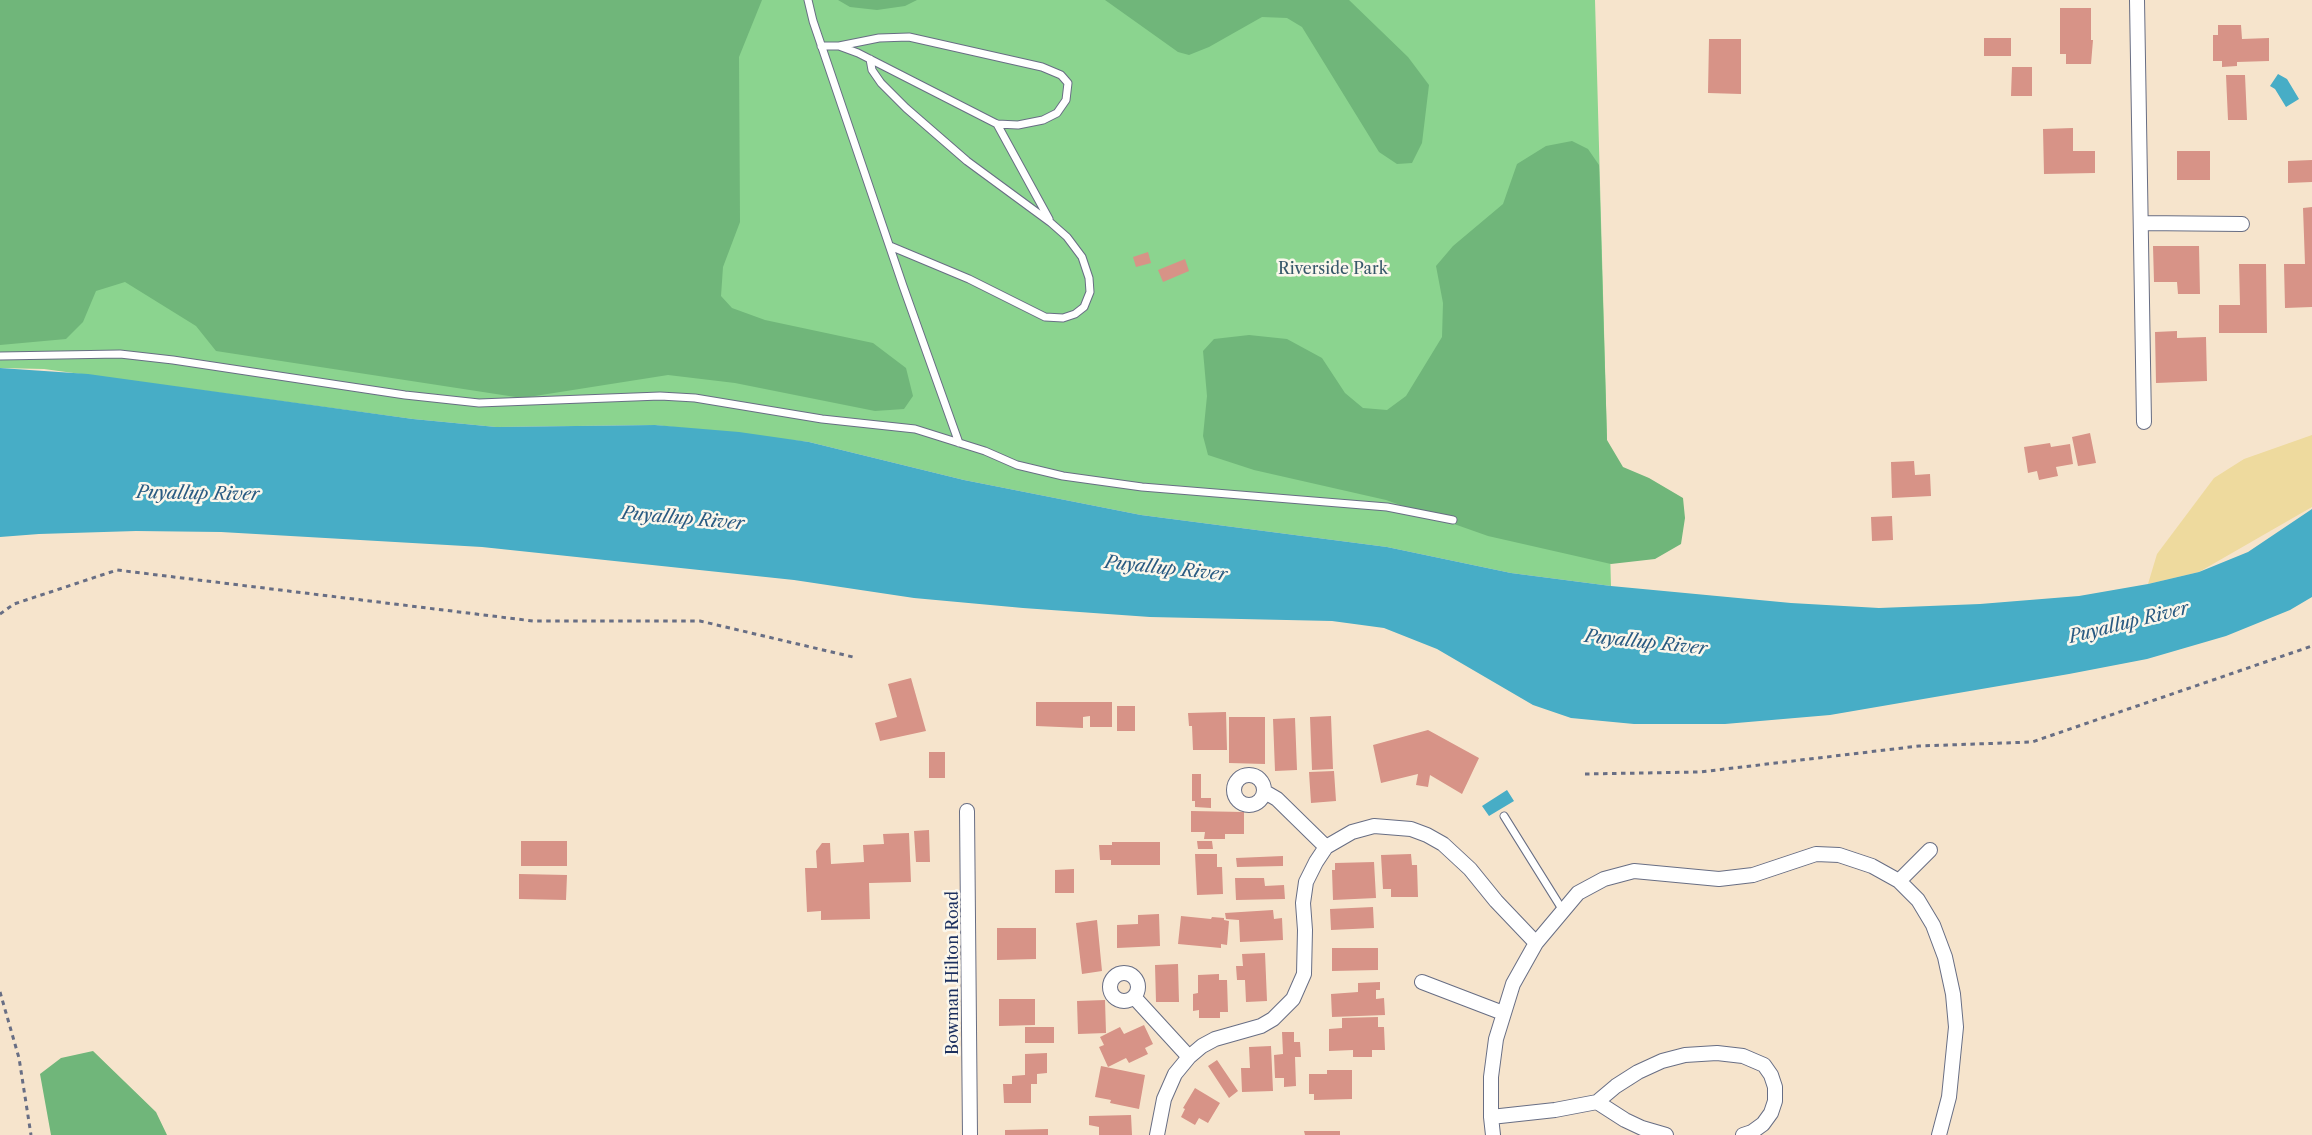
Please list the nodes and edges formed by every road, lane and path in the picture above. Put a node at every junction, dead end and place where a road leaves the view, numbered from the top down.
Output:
1 (808, 0) edge
2 (2138, 0) edge
3 (822, 46) junction
4 (839, 46) junction
5 (870, 59) junction
6 (997, 124) junction
7 (1050, 222) junction
8 (2141, 223) junction
9 (2242, 224) dead end
10 (890, 246) junction
11 (0, 356) edge
12 (2144, 422) dead end
13 (959, 443) junction
14 (1453, 520) dead end
15 (0, 614) edge
16 (2312, 646) edge
17 (853, 657) dead end
18 (1585, 774) dead end
19 (1265, 792) dead end
20 (967, 812) dead end
21 (1504, 816) dead end
22 (1326, 847) junction
23 (1930, 850) dead end
24 (1899, 881) junction
25 (1562, 909) junction
26 (1536, 943) junction
27 (1422, 982) dead end
28 (0, 992) edge
29 (1134, 997) dead end
30 (1503, 1013) junction
31 (1189, 1057) junction
32 (1597, 1102) junction
33 (1491, 1117) junction
34 (31, 1135) edge
35 (970, 1135) edge
36 (1157, 1135) edge
37 (1493, 1135) edge
38 (1666, 1135) edge
39 (1743, 1135) edge
40 (1939, 1135) edge

1 - 3 lane
2 - 8 street
3 - 4 lane
3 - 10 lane
4 - 5 lane
4 - 6 lane
5 - 6 lane
5 - 7 lane
6 - 7 lane
7 - 10 lane
8 - 9 street
8 - 12 street
10 - 13 lane
11 - 13 lane
13 - 14 lane
15 - 17 path
16 - 18 path
19 - 22 street
20 - 35 street, Bowman Hilton Road
21 - 25 lane
22 - 26 street
22 - 31 street
23 - 24 street
24 - 25 street
24 - 40 street
25 - 26 street
26 - 30 street
27 - 30 street
28 - 34 path
29 - 31 street
30 - 33 street
31 - 36 street
32 - 33 street
32 - 38 street
32 - 39 street
33 - 37 street

